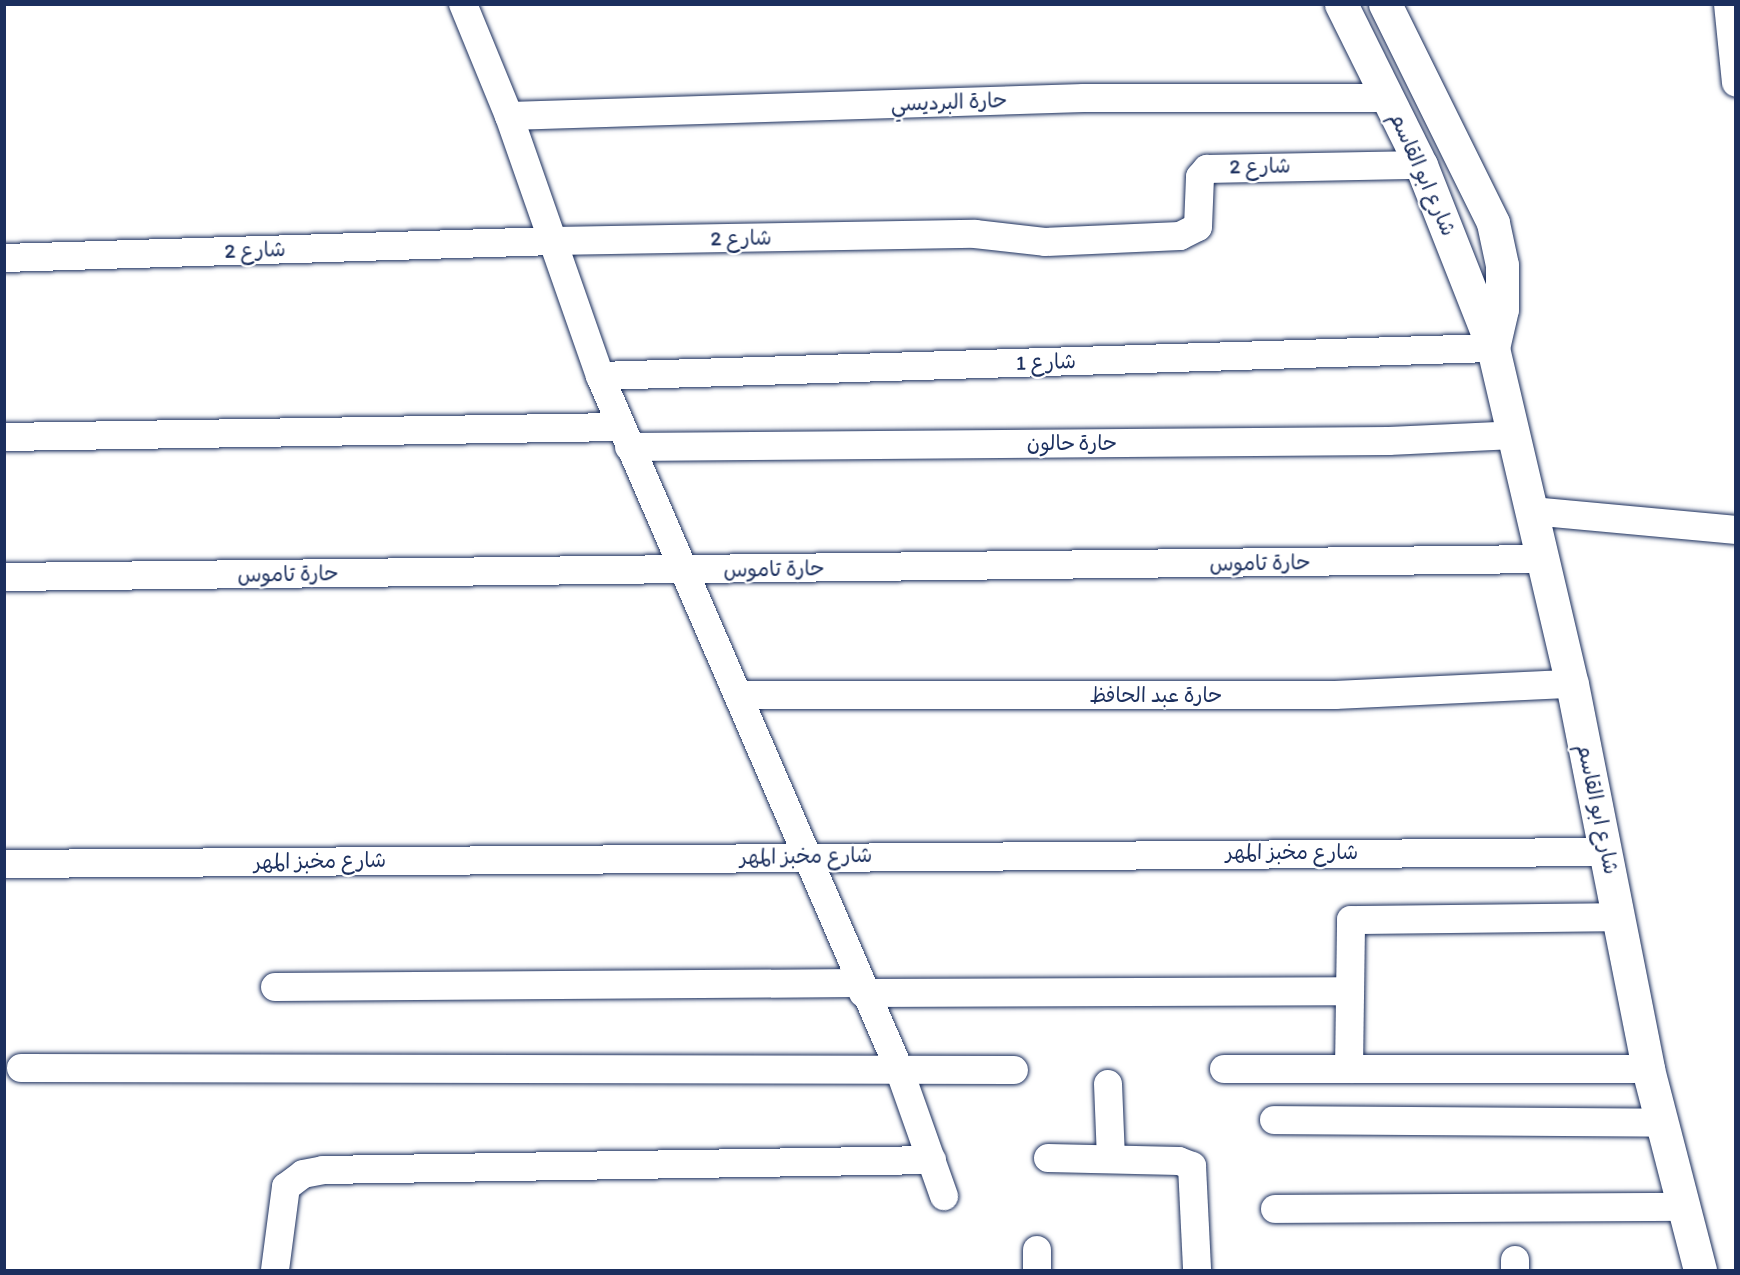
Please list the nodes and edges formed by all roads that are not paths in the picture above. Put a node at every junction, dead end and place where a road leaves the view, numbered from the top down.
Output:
1 (463, 4) edge
2 (1341, 4) edge
3 (1384, 4) edge
4 (1728, 4) edge
5 (1736, 83) edge
6 (1389, 98) junction
7 (509, 116) junction
8 (1420, 165) junction
9 (553, 241) junction
10 (4, 258) edge
11 (1493, 348) junction
12 (600, 376) junction
13 (1514, 435) junction
14 (4, 437) edge
15 (625, 437) junction
16 (1532, 511) junction
17 (1736, 530) edge
18 (1543, 559) junction
19 (687, 570) junction
20 (4, 577) edge
21 (1572, 684) junction
22 (739, 695) junction
23 (1607, 852) junction
24 (807, 855) junction
25 (4, 864) edge
26 (1619, 917) junction
27 (275, 987) dead end
28 (860, 988) junction
29 (1348, 992) junction
30 (21, 1068) dead end
31 (899, 1069) junction
32 (1224, 1069) dead end
33 (1349, 1069) junction
34 (1648, 1069) junction
35 (1014, 1070) dead end
36 (1108, 1084) dead end
37 (1274, 1120) dead end
38 (1661, 1123) junction
39 (1048, 1158) dead end
40 (1111, 1159) junction
41 (932, 1160) junction
42 (944, 1196) dead end
43 (1684, 1207) junction
44 (1275, 1209) dead end
45 (275, 1270) edge
46 (1197, 1270) edge
47 (1700, 1270) edge

1 - 7 street
2 - 6 street, شارع ابو القاسم
3 - 11 street, شارع ابو القاسم
4 - 5 street
6 - 7 street, حارة البرديسي
6 - 8 street, شارع ابو القاسم
7 - 9 street
8 - 9 street, شارع 2
8 - 11 street, شارع ابو القاسم
9 - 10 street, شارع 2
9 - 12 street
11 - 12 street, شارع 1
11 - 13 street, شارع ابو القاسم
12 - 15 street
13 - 15 street, حارة حالون
13 - 16 street, شارع ابو القاسم
14 - 15 street, حارة حالون
15 - 19 street
16 - 17 street
16 - 18 street, شارع ابو القاسم
18 - 19 street, حارة تاموس
18 - 21 street, شارع ابو القاسم
19 - 20 street, حارة تاموس
19 - 22 street
21 - 22 street, حارة عبد الحافظ
21 - 23 street, شارع ابو القاسم
22 - 24 street
23 - 24 street, شارع مخبز المهر
23 - 26 street, شارع ابو القاسم
24 - 25 street, شارع مخبز المهر
24 - 28 street
26 - 29 street
26 - 34 street, شارع ابو القاسم
27 - 28 street
28 - 29 street
28 - 31 street
29 - 33 street
30 - 31 street
31 - 35 street
31 - 41 street
32 - 33 street
33 - 34 street
34 - 38 street, شارع ابو القاسم
36 - 40 street
37 - 38 street
38 - 43 street, شارع ابو القاسم
39 - 40 street
40 - 46 street
41 - 42 street
41 - 45 street
43 - 44 street
43 - 47 street, شارع ابو القاسم

